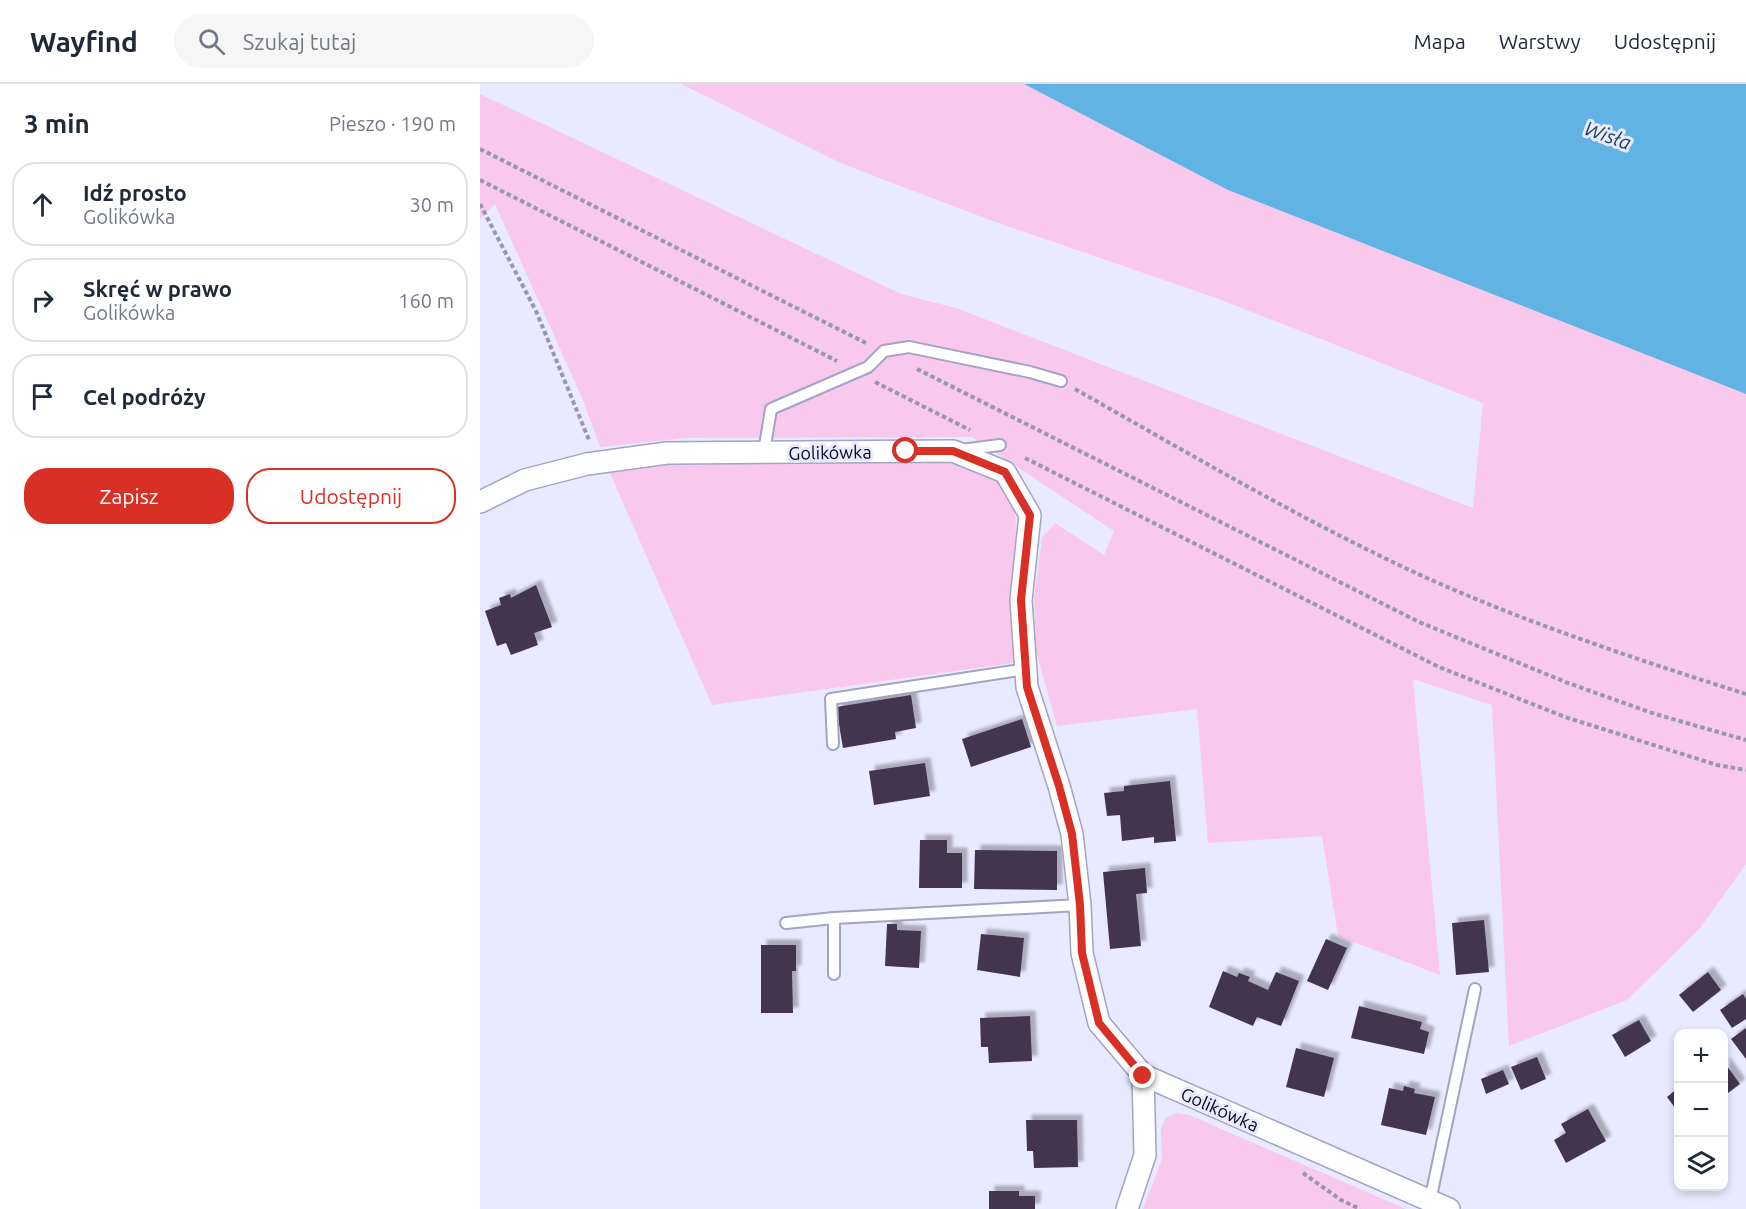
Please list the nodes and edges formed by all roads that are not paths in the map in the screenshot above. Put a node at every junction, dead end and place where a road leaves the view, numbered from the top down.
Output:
1 (1061, 381) road end
2 (1000, 445) road end
3 (953, 451) junction
4 (764, 452) junction
5 (480, 502) edge
6 (1026, 669) junction
7 (833, 744) dead end
8 (1080, 905) junction
9 (834, 918) junction
10 (786, 923) dead end
11 (834, 974) dead end
12 (1474, 989) dead end
13 (1143, 1076) junction
14 (1440, 1205) edge
15 (1127, 1209) edge

1 - 4 lane
2 - 3 lane
3 - 4 street, Golikówka
3 - 6 street, Golikówka
4 - 5 street, Golikówka
6 - 7 lane
6 - 8 street, Golikówka
8 - 9 lane
8 - 13 street, Golikówka
9 - 10 lane
9 - 11 lane
12 - 14 lane
13 - 14 street, Golikówka
13 - 15 street

